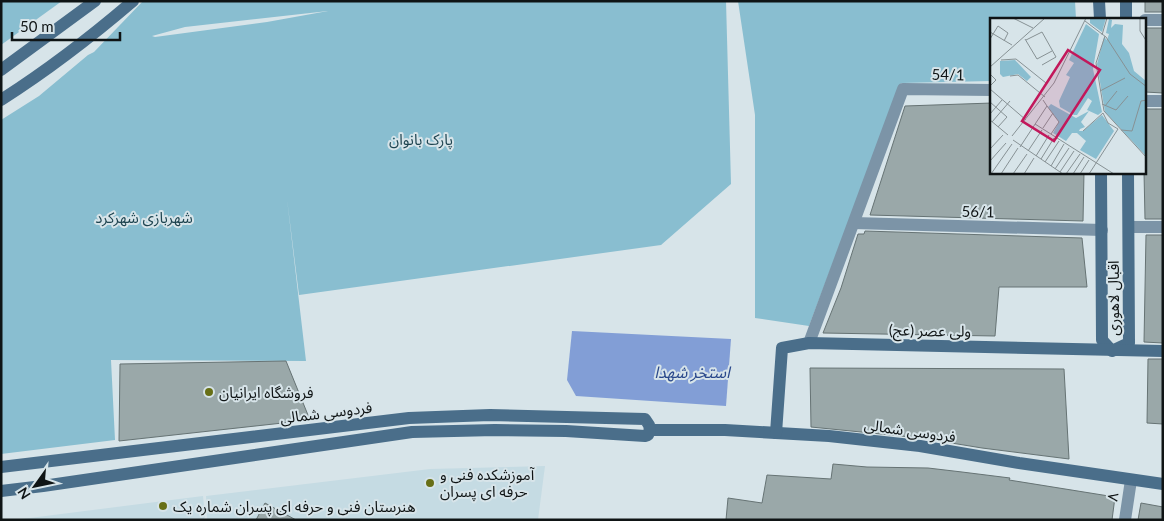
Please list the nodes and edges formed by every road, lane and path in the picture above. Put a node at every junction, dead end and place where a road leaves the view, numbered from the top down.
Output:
1 (95, 1) edge
2 (133, 1) edge
3 (1100, 1) edge
4 (1126, 1) edge
5 (1100, 18) edge
6 (1126, 18) edge
7 (1146, 20) edge
8 (1163, 20) edge
9 (1, 70) edge
10 (990, 90) edge
11 (1, 100) edge
12 (1146, 101) edge
13 (1163, 101) edge
14 (1101, 174) edge
15 (1128, 174) edge
16 (854, 223) junction
17 (1129, 227) junction
18 (1163, 227) edge
19 (1102, 230) junction
20 (809, 343) junction
21 (1112, 351) junction
22 (1163, 351) edge
23 (650, 430) junction
24 (776, 433) junction
25 (1, 467) edge
26 (1130, 480) junction
27 (1163, 484) edge
28 (1, 491) edge
29 (1125, 520) edge

1 - 9 main road
2 - 11 main road
3 - 5 main road
4 - 6 main road
7 - 8 street
10 - 16 street, 54/1
12 - 13 street
14 - 19 main road, اقبال لاهوری
15 - 17 main road, اقبال لاهوری
16 - 19 street, 56/1
16 - 20 street
17 - 18 street
17 - 21 main road, اقبال لاهوری
19 - 21 main road, اقبال لاهوری
20 - 21 main road, ولی عصر (عج)
20 - 24 main road, ولی عصر (عج)
21 - 22 main road, ولی عصر (عج)
23 - 24 main road, فردوسی شمالی
23 - 25 main road, فردوسی شمالی
23 - 28 main road, فردوسی شمالی
24 - 26 main road, فردوسی شمالی
26 - 27 main road, فردوسی شمالی
26 - 29 street, ۸

